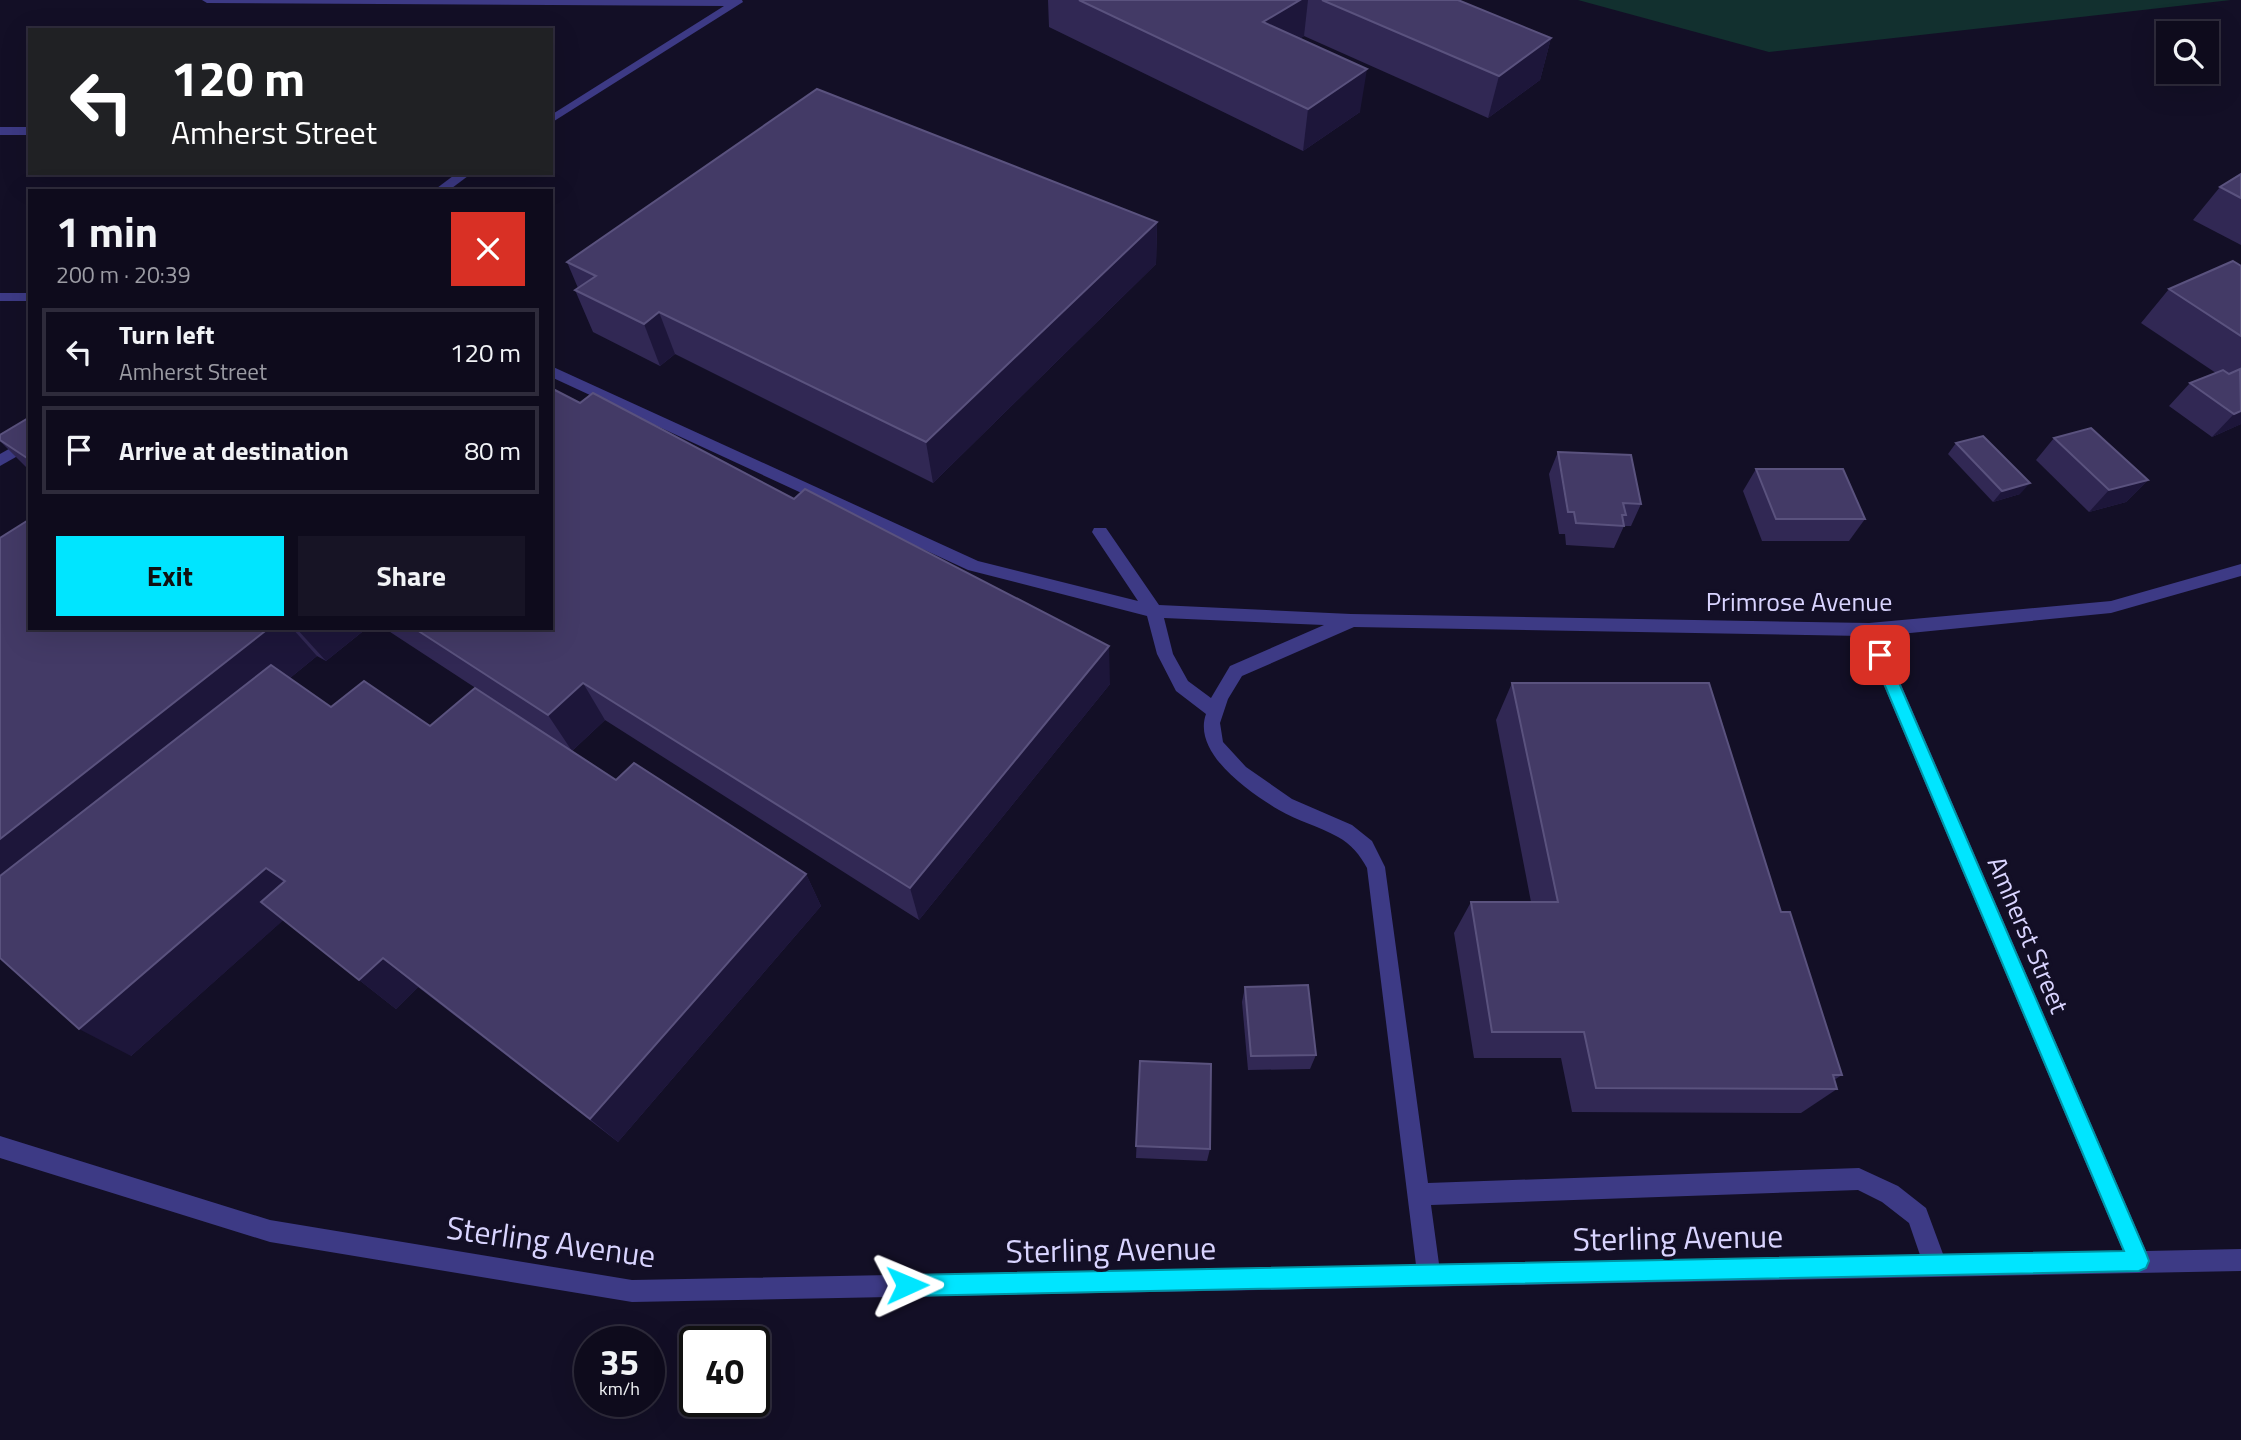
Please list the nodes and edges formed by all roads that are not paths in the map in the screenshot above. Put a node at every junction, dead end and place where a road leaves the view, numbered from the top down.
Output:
1 (207, 0) edge
2 (740, 1) edge
3 (553, 119) edge
4 (0, 131) edge
5 (28, 131) edge
6 (463, 175) edge
7 (442, 189) edge
8 (0, 297) edge
9 (28, 297) edge
10 (553, 372) edge
11 (28, 443) edge
12 (0, 461) edge
13 (1100, 532) dead end
14 (2241, 570) edge
15 (1154, 611) junction
16 (1352, 620) junction
17 (1869, 630) junction
18 (1215, 711) junction
19 (1, 1149) edge
20 (1419, 1194) junction
21 (2241, 1260) edge
22 (2139, 1261) junction
23 (1935, 1265) junction
24 (1429, 1275) junction

1 - 2 street
2 - 3 street
4 - 5 street
6 - 7 street
8 - 9 street
10 - 15 street, Primrose Avenue
11 - 12 street
13 - 15 street
14 - 17 street, Primrose Avenue
15 - 16 street, Primrose Avenue
15 - 18 street
16 - 17 street, Primrose Avenue
16 - 18 street
17 - 22 street, Amherst Street
18 - 20 street
19 - 24 street, Sterling Avenue
20 - 23 street
20 - 24 street
21 - 22 street, Sterling Avenue
22 - 23 street, Sterling Avenue
23 - 24 street, Sterling Avenue

